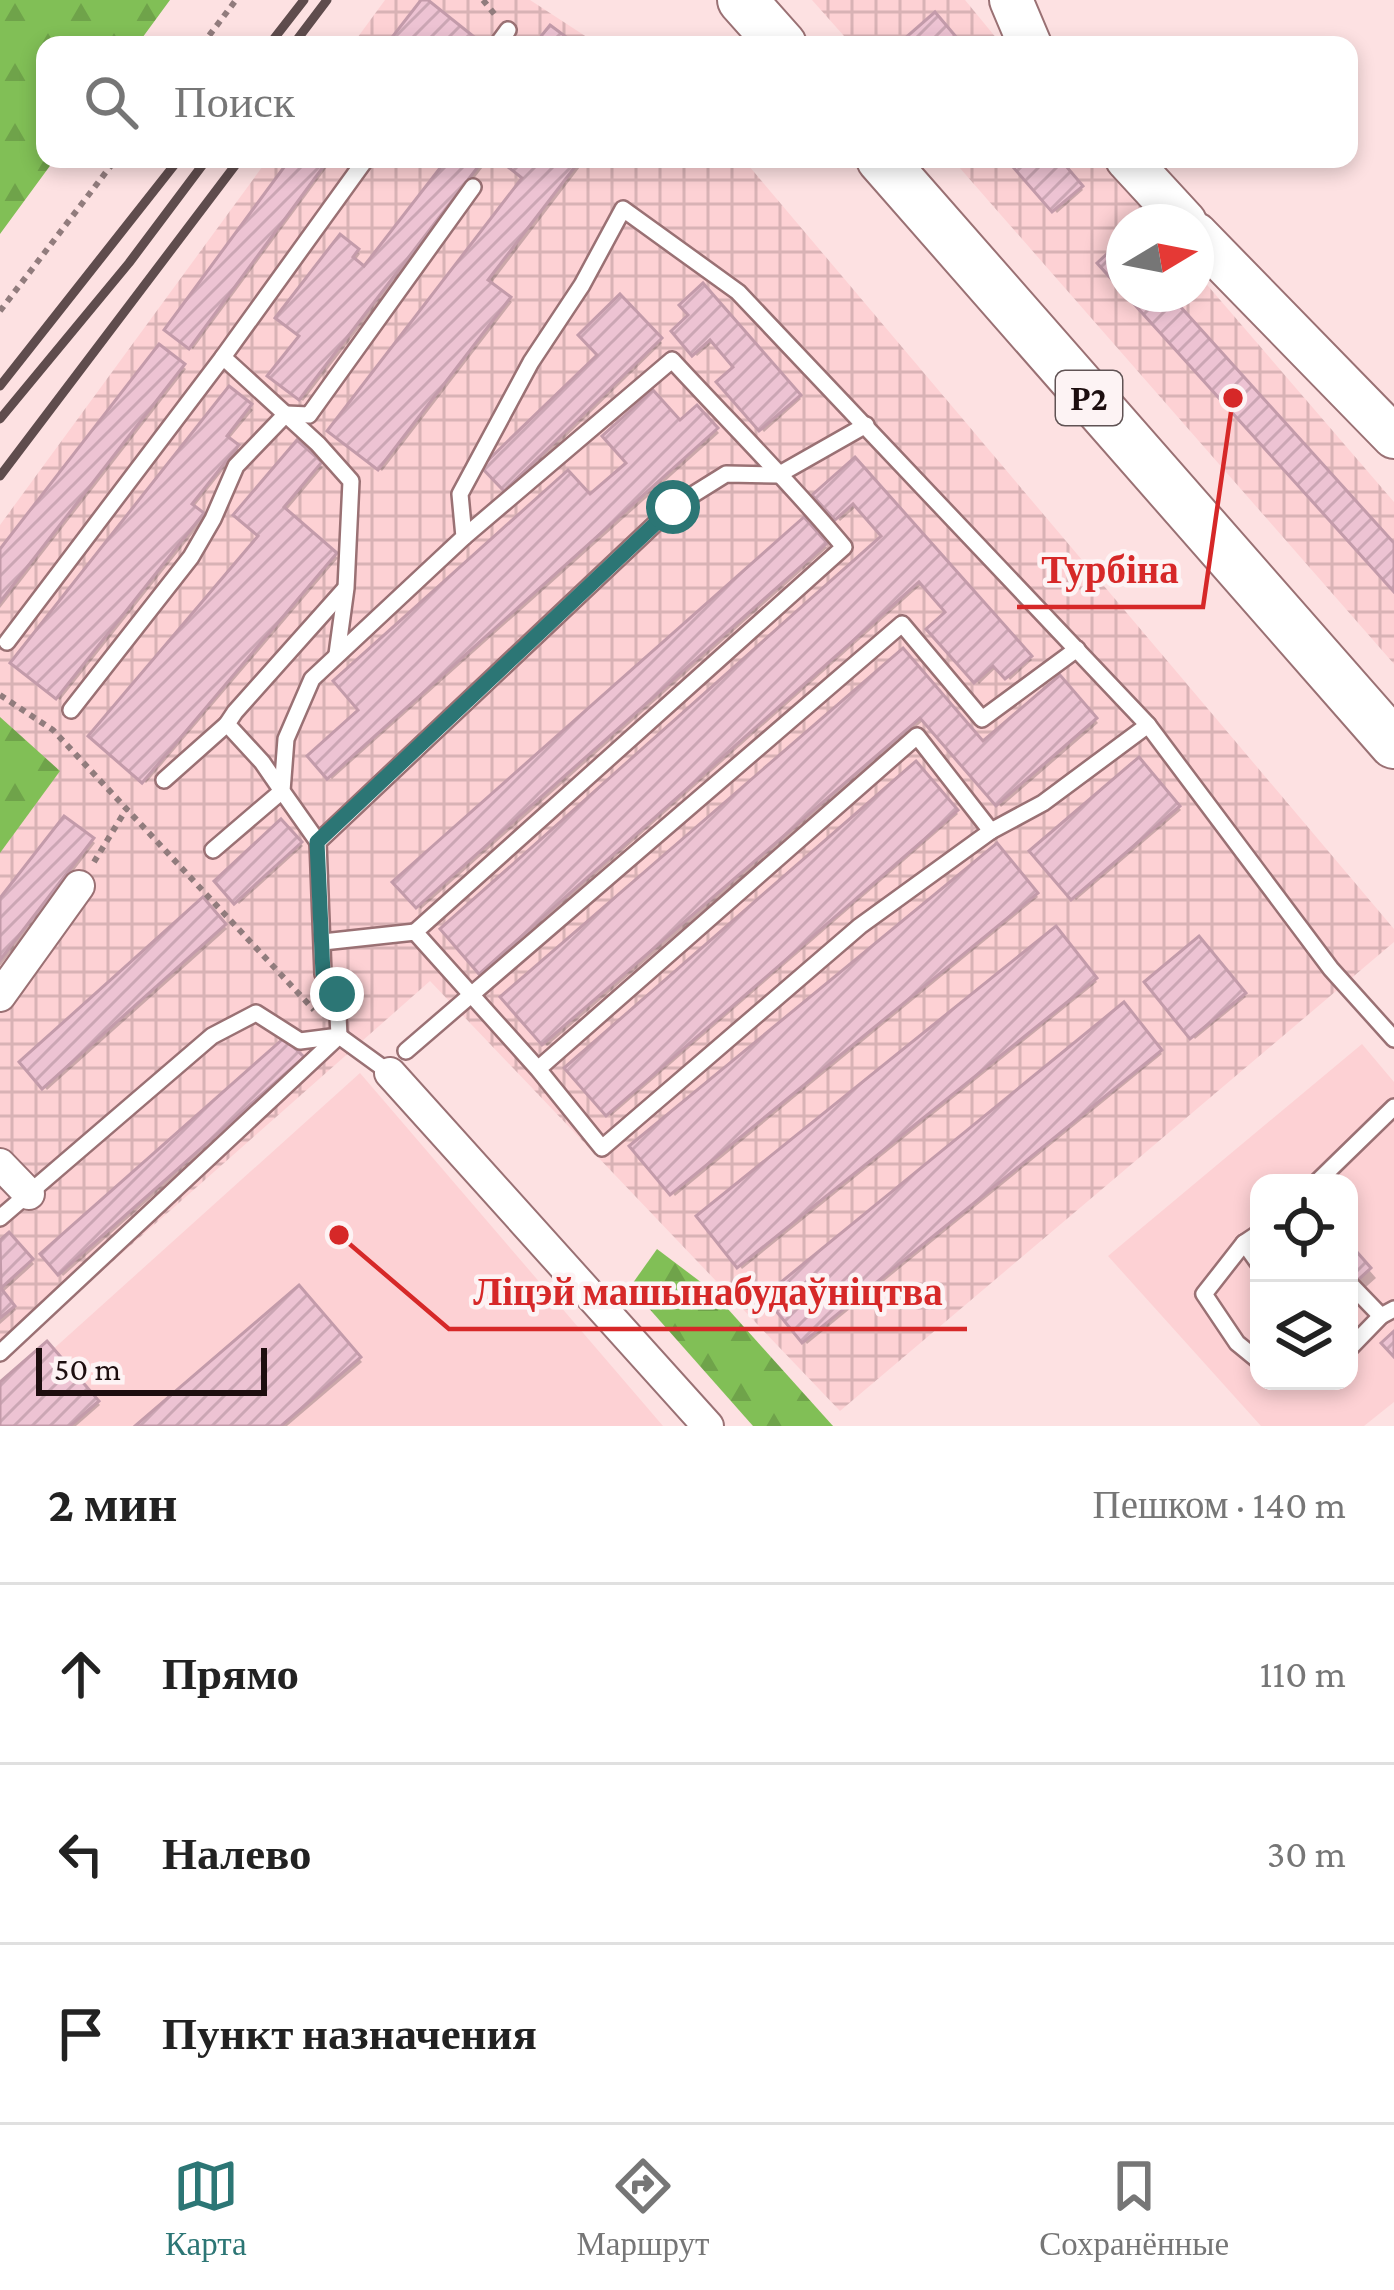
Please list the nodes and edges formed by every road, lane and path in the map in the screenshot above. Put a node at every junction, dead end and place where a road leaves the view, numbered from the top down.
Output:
1 (236, 0) edge
2 (742, 0) edge
3 (1011, 0) edge
4 (508, 30) dead end
5 (209, 36) edge
6 (503, 36) edge
7 (774, 36) edge
8 (1026, 36) edge
9 (109, 168) edge
10 (360, 168) edge
11 (889, 168) edge
12 (1135, 168) edge
13 (473, 188) dead end
14 (1168, 204) edge
15 (1214, 252) edge
16 (0, 311) edge
17 (223, 357) junction
18 (286, 414) junction
19 (866, 425) junction
20 (1394, 437) edge
21 (778, 475) junction
22 (464, 537) junction
23 (346, 588) junction
24 (7, 642) dead end
25 (1077, 649) junction
26 (338, 654) junction
27 (0, 695) edge
28 (71, 710) dead end
29 (227, 724) junction
30 (1148, 725) junction
31 (1394, 744) edge
32 (164, 780) dead end
33 (282, 791) junction
34 (127, 808) junction
35 (991, 831) junction
36 (317, 842) junction
37 (213, 850) dead end
38 (79, 886) joint
39 (415, 932) junction
40 (323, 942) junction
41 (471, 992) junction
42 (0, 996) edge
43 (339, 1036) junction
44 (1394, 1039) edge
45 (398, 1062) junction
46 (538, 1069) junction
47 (1394, 1107) edge
48 (0, 1164) edge
49 (1325, 1174) edge
50 (29, 1194) junction
51 (0, 1218) edge
52 (1250, 1239) edge
53 (1244, 1243) junction
54 (1250, 1251) edge
55 (1358, 1290) edge
56 (1388, 1312) edge
57 (1358, 1333) edge
58 (0, 1353) edge
59 (1250, 1354) edge
60 (708, 1426) edge

1 - 5 path
2 - 7 main road
3 - 8 street
4 - 6 lane
9 - 16 path
10 - 17 lane
11 - 31 main road, Р2
12 - 14 street
13 - 18 lane
15 - 20 street
17 - 18 lane
17 - 24 lane
18 - 23 lane
18 - 28 lane
19 - 21 lane
19 - 22 lane
19 - 25 lane
21 - 22 lane
21 - 36 lane
21 - 39 lane
22 - 26 lane
23 - 26 lane
23 - 29 lane
25 - 30 lane
25 - 41 lane
26 - 33 lane
27 - 34 path
29 - 32 lane
29 - 33 lane
30 - 35 lane
30 - 44 lane
33 - 36 lane
33 - 37 lane
34 - 38 path
34 - 43 path
35 - 46 lane
35 - 46 lane
36 - 40 lane
38 - 42 street
39 - 40 lane
39 - 41 lane
40 - 43 lane
41 - 45 lane
41 - 46 lane
43 - 45 lane
43 - 50 lane
43 - 58 lane
45 - 60 street
47 - 49 lane
48 - 50 street
50 - 51 lane
52 - 53 lane
53 - 54 lane
53 - 59 lane
55 - 56 lane
56 - 57 lane

